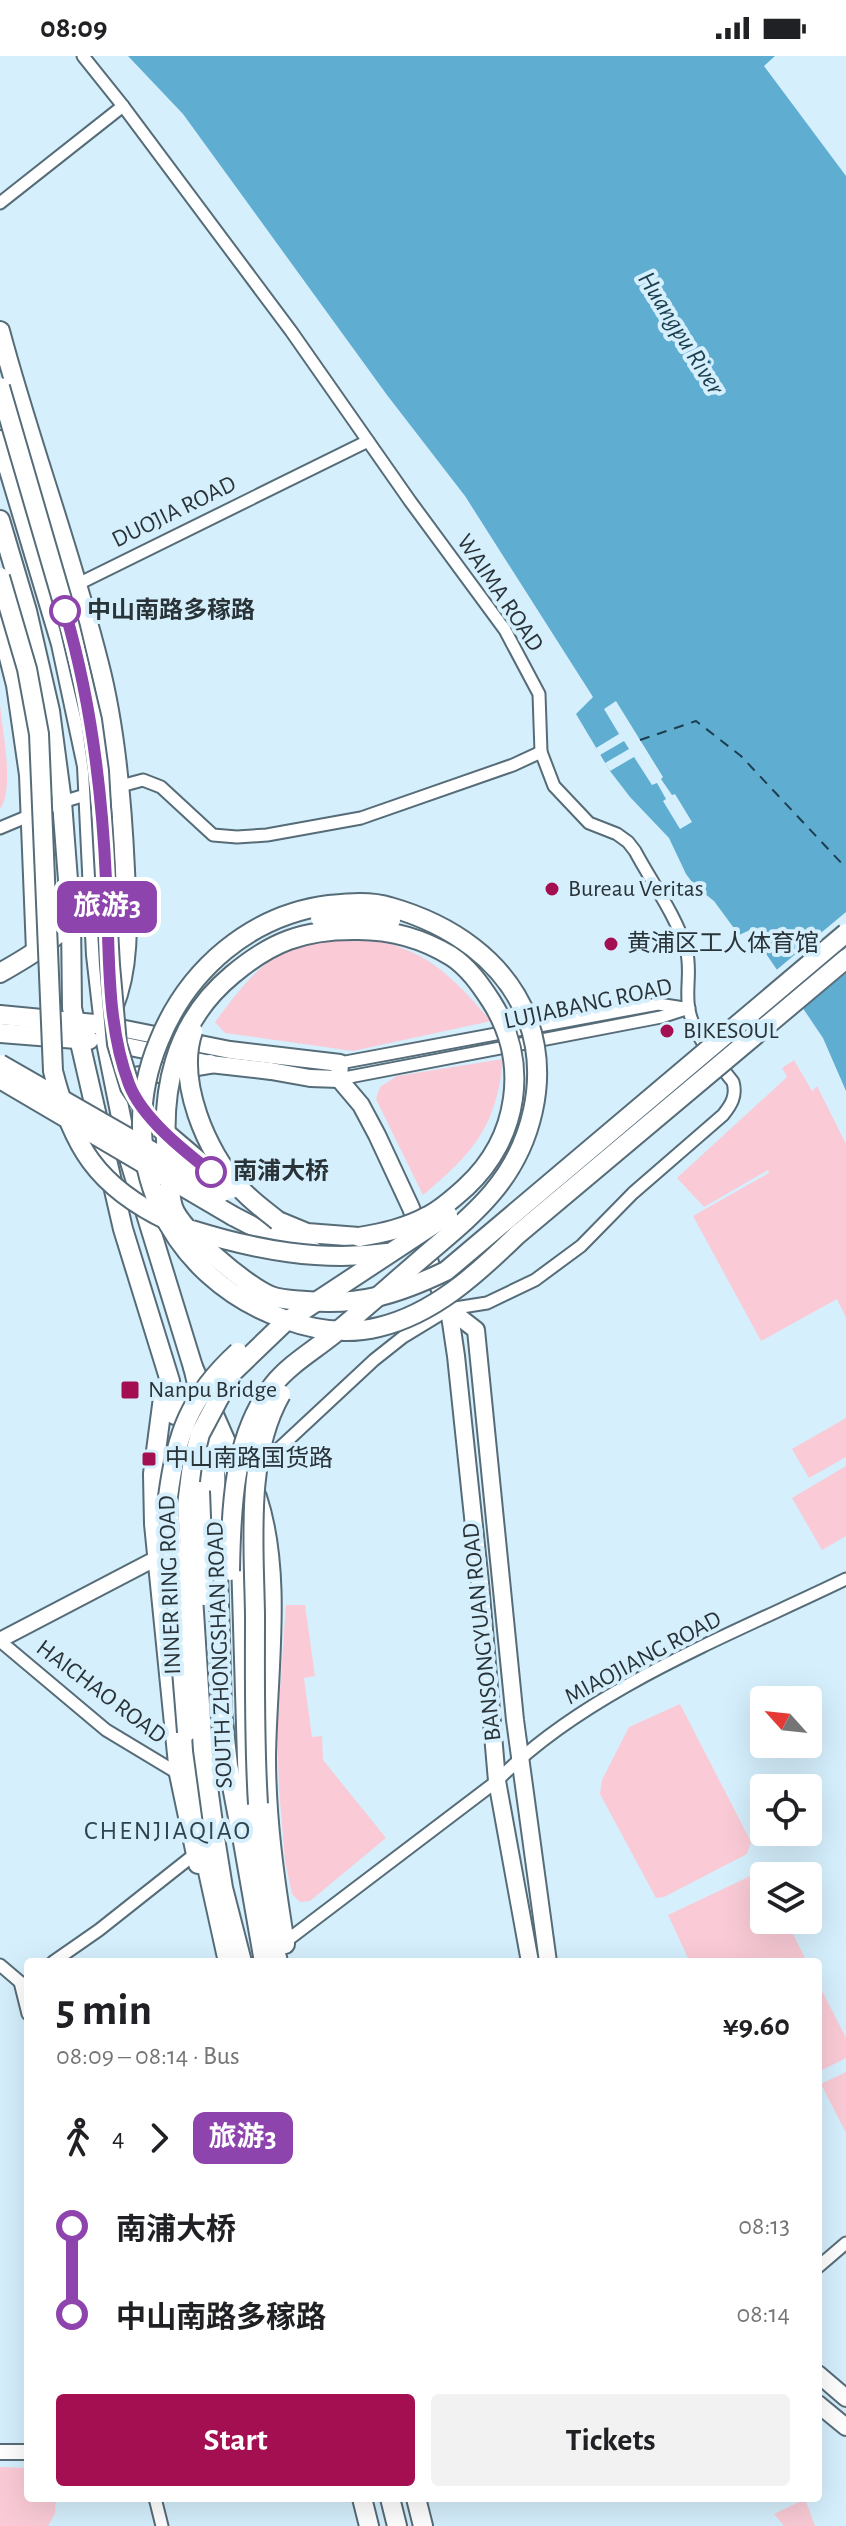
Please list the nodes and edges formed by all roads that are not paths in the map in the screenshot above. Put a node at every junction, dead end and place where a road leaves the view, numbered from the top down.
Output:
1 (83, 56) edge
2 (123, 106) junction
3 (0, 203) edge
4 (0, 331) edge
5 (0, 387) edge
6 (0, 440) edge
7 (368, 441) junction
8 (0, 520) edge
9 (0, 577) edge
10 (77, 585) junction
11 (48, 600) junction
12 (27, 611) junction
13 (0, 623) edge
14 (541, 752) junction
15 (119, 787) junction
16 (88, 794) junction
17 (62, 802) junction
18 (33, 815) junction
19 (0, 828) edge
20 (71, 919) junction
21 (846, 933) edge
22 (36, 951) junction
23 (846, 959) edge
24 (0, 973) edge
25 (689, 1008) junction
26 (0, 1015) edge
27 (77, 1030) junction
28 (0, 1033) edge
29 (105, 1034) junction
30 (0, 1064) edge
31 (210, 1064) junction
32 (340, 1071) junction
33 (128, 1078) junction
34 (0, 1079) edge
35 (124, 1129) junction
36 (467, 1219) junction
37 (278, 1221) junction
38 (325, 1255) junction
39 (449, 1309) junction
40 (284, 1323) junction
41 (327, 1340) junction
42 (163, 1356) junction
43 (193, 1367) junction
44 (174, 1402) junction
45 (226, 1442) junction
46 (244, 1470) junction
47 (208, 1488) junction
48 (243, 1553) junction
49 (157, 1558) junction
50 (846, 1579) edge
51 (0, 1640) edge
52 (520, 1757) junction
53 (179, 1774) junction
54 (497, 1781) junction
55 (240, 1828) junction
56 (215, 1838) junction
57 (201, 1860) junction
58 (278, 1940) junction
59 (59, 1958) edge
60 (232, 1958) edge
61 (232, 1958) edge
62 (263, 1958) edge
63 (278, 1958) edge
64 (286, 1958) edge
65 (529, 1958) edge
66 (547, 1958) edge
67 (0, 1965) edge
68 (24, 1980) edge
69 (846, 2243) edge
70 (822, 2264) edge
71 (822, 2377) edge
72 (846, 2398) edge
73 (822, 2407) edge
74 (846, 2427) edge
75 (0, 2452) edge
76 (24, 2452) edge
77 (156, 2502) edge
78 (363, 2502) edge
79 (379, 2502) edge
80 (391, 2502) edge
81 (417, 2502) edge
82 (162, 2526) edge
83 (369, 2526) edge
84 (385, 2526) edge
85 (397, 2526) edge
86 (423, 2526) edge

1 - 2 street, WAIMA ROAD
2 - 3 street
2 - 7 street, WAIMA ROAD
4 - 10 main road
5 - 37 main road, bridge
6 - 11 main road, SOUTH ZHONGSHAN ROAD
7 - 10 street, DUOJIA ROAD
7 - 14 street, WAIMA ROAD
8 - 12 main road, SOUTH ZHONGSHAN ROAD
9 - 38 main road, bridge
10 - 11 street, DUOJIA ROAD
10 - 15 main road
11 - 12 street, DUOJIA ROAD
11 - 16 main road, SOUTH ZHONGSHAN ROAD
12 - 13 street, DUOJIA ROAD
12 - 17 main road, SOUTH ZHONGSHAN ROAD
13 - 18 main road
14 - 15 street
14 - 25 street, WAIMA ROAD
15 - 16 street
15 - 29 main road
16 - 17 street
16 - 29 main road, SOUTH ZHONGSHAN ROAD
17 - 18 street
17 - 20 main road, SOUTH ZHONGSHAN ROAD
18 - 19 street
18 - 22 main road
20 - 22 main road
20 - 27 main road, SOUTH ZHONGSHAN ROAD
21 - 37 main road, bridge
22 - 24 main road
23 - 36 main road, bridge
25 - 32 street, LUJIABANG ROAD
25 - 39 street, WAIMA ROAD
26 - 27 main road, LUJIABANG ROAD
27 - 28 main road, LUJIABANG ROAD
27 - 29 main road, LUJIABANG ROAD
27 - 42 main road, SOUTH ZHONGSHAN ROAD
29 - 31 main road, LUJIABANG ROAD
29 - 32 main road, LUJIABANG ROAD
29 - 33 main road
29 - 35 main road, SOUTH ZHONGSHAN ROAD
30 - 37 main road, bridge
31 - 32 main road, LUJIABANG ROAD
31 - 33 main road
32 - 39 main road, BANSONGYUAN ROAD
33 - 35 main road
34 - 38 main road, bridge
35 - 43 main road, SOUTH ZHONGSHAN ROAD
36 - 38 main road, bridge
36 - 41 main road, bridge
37 - 40 main road, INNER RING ROAD, bridge
39 - 46 street, WAIMA ROAD
39 - 52 main road, BANSONGYUAN ROAD
39 - 54 main road, BANSONGYUAN ROAD
40 - 56 main road, INNER RING ROAD, bridge
40 - 57 main road, bridge
41 - 46 main road, bridge
41 - 58 main road, bridge
42 - 44 main road, SOUTH ZHONGSHAN ROAD
42 - 49 main road, SOUTH ZHONGSHAN ROAD
43 - 45 main road, SOUTH ZHONGSHAN ROAD
43 - 47 main road
44 - 47 main road
44 - 57 main road, SOUTH ZHONGSHAN ROAD
45 - 46 main road, SOUTH ZHONGSHAN ROAD
45 - 48 main road, SOUTH ZHONGSHAN ROAD
46 - 48 main road
46 - 55 main road, bridge
46 - 58 main road, SOUTH ZHONGSHAN ROAD
47 - 55 main road
47 - 56 main road, bridge
48 - 58 main road, SOUTH ZHONGSHAN ROAD
49 - 51 street
49 - 53 main road, SOUTH ZHONGSHAN ROAD
50 - 52 street, MIAOJIANG ROAD
51 - 53 street, HAICHAO ROAD
52 - 54 street, MIAOJIANG ROAD
52 - 66 main road, BANSONGYUAN ROAD
53 - 57 main road, SOUTH ZHONGSHAN ROAD
54 - 58 street, MIAOJIANG ROAD
54 - 65 main road, BANSONGYUAN ROAD
55 - 62 main road
56 - 60 main road, INNER RING ROAD
57 - 59 street
57 - 61 main road, SOUTH ZHONGSHAN ROAD
58 - 63 main road, SOUTH ZHONGSHAN ROAD
58 - 64 main road, SOUTH ZHONGSHAN ROAD
67 - 68 street
69 - 70 street
71 - 72 main road
73 - 74 main road
75 - 76 street
77 - 82 street
78 - 83 main road
79 - 84 main road
80 - 85 main road
81 - 86 main road

